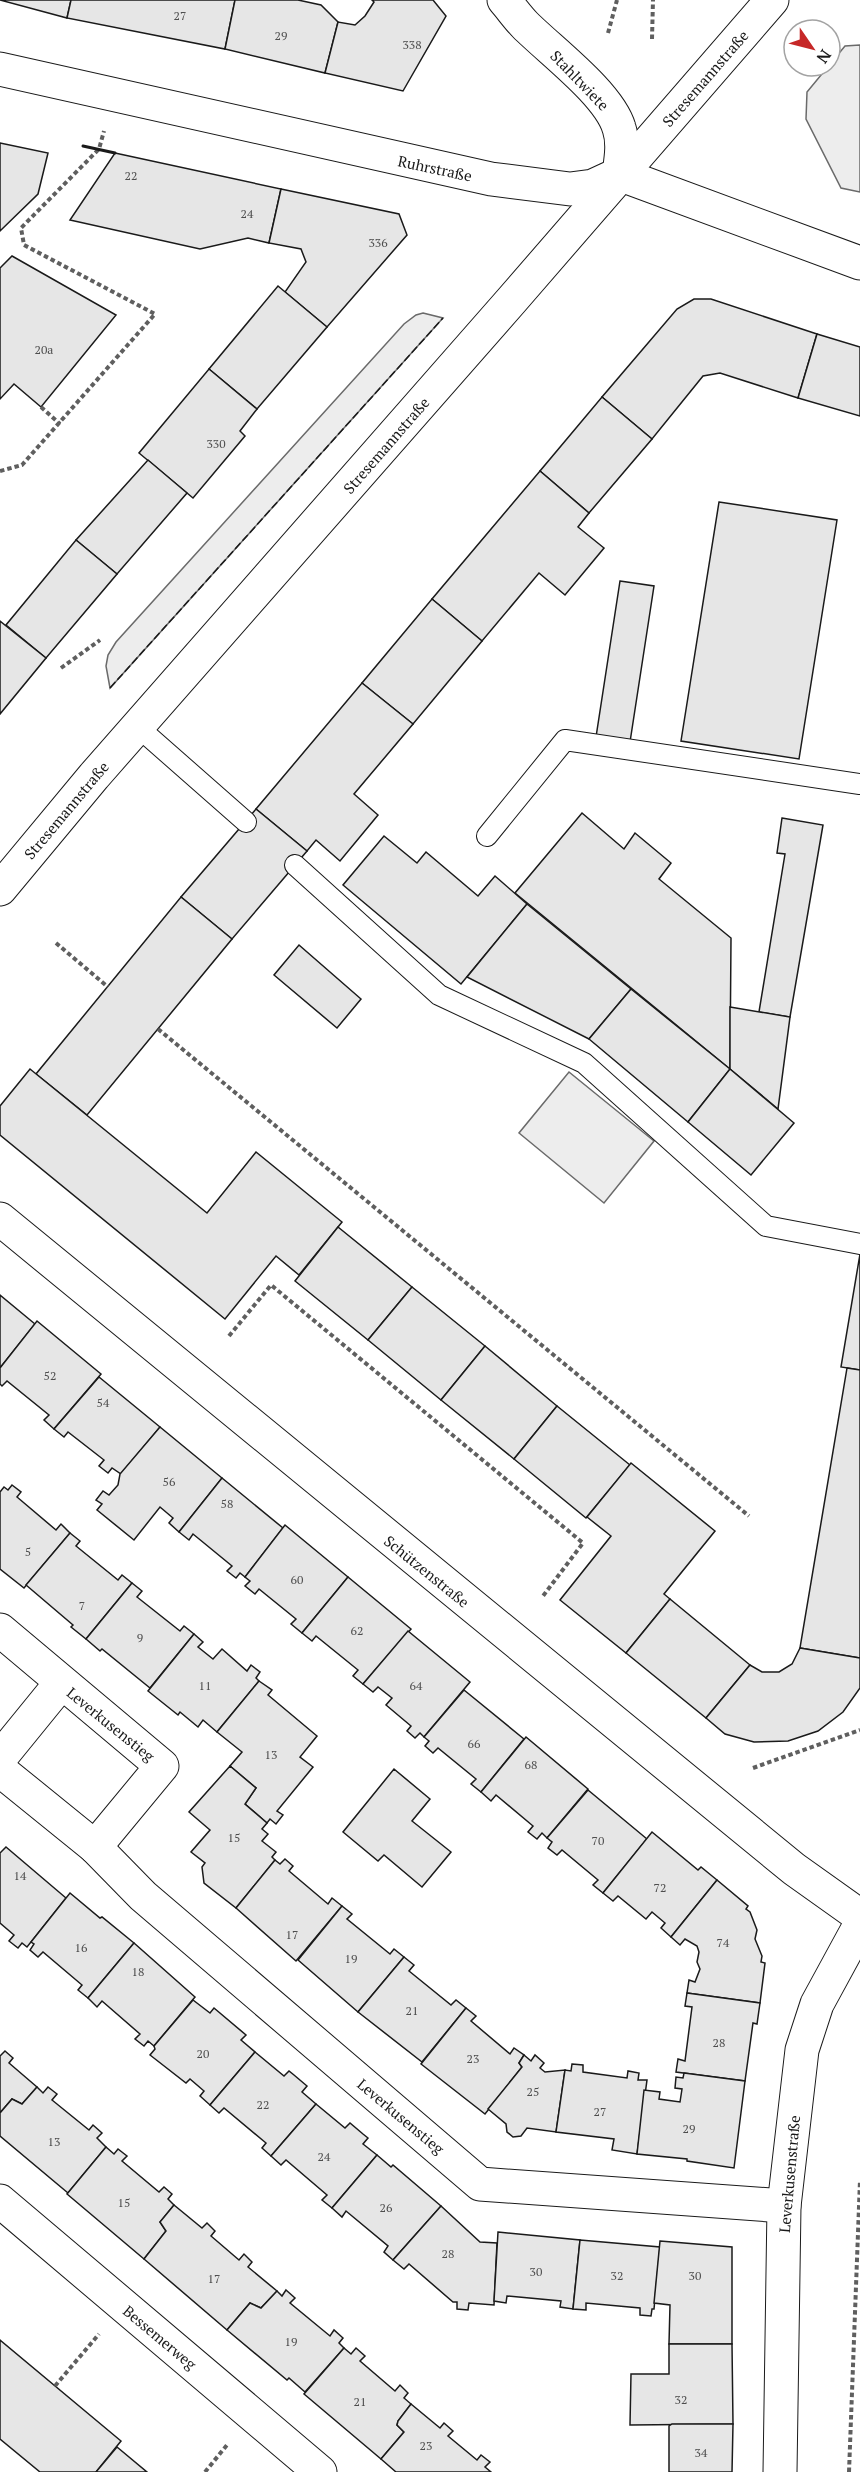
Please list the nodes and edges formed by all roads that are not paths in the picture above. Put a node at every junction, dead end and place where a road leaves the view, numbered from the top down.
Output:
1 (504, 0) edge
2 (772, 0) edge
3 (0, 69) edge
4 (620, 174) junction
5 (860, 263) edge
6 (138, 727) junction
7 (860, 784) edge
8 (246, 822) dead end
9 (487, 836) dead end
10 (295, 865) dead end
11 (0, 889) edge
12 (0, 1220) edge
13 (860, 1244) edge
14 (0, 1630) edge
15 (61, 1683) junction
16 (0, 1758) edge
17 (0, 1770) edge
18 (95, 1847) junction
19 (860, 1916) edge
20 (860, 1925) edge
21 (0, 2201) edge
22 (784, 2206) junction
23 (320, 2472) edge
24 (780, 2472) edge

1 - 4 street, Stahltwiete
2 - 4 street, Stresemannstraße
3 - 4 street, Ruhrstraße
4 - 5 street
4 - 6 street, Stresemannstraße
6 - 8 lane
6 - 11 street, Stresemannstraße
7 - 9 lane
10 - 13 lane
12 - 19 street, Schützenstraße
14 - 15 street, Leverkusenstieg
15 - 16 street, Leverkusenstieg
15 - 18 street, Leverkusenstieg
17 - 18 street, Leverkusenstieg
18 - 22 street, Leverkusenstieg
20 - 22 street, Leverkusenstraße
21 - 23 street, Bessemerweg
22 - 24 street, Leverkusenstraße

